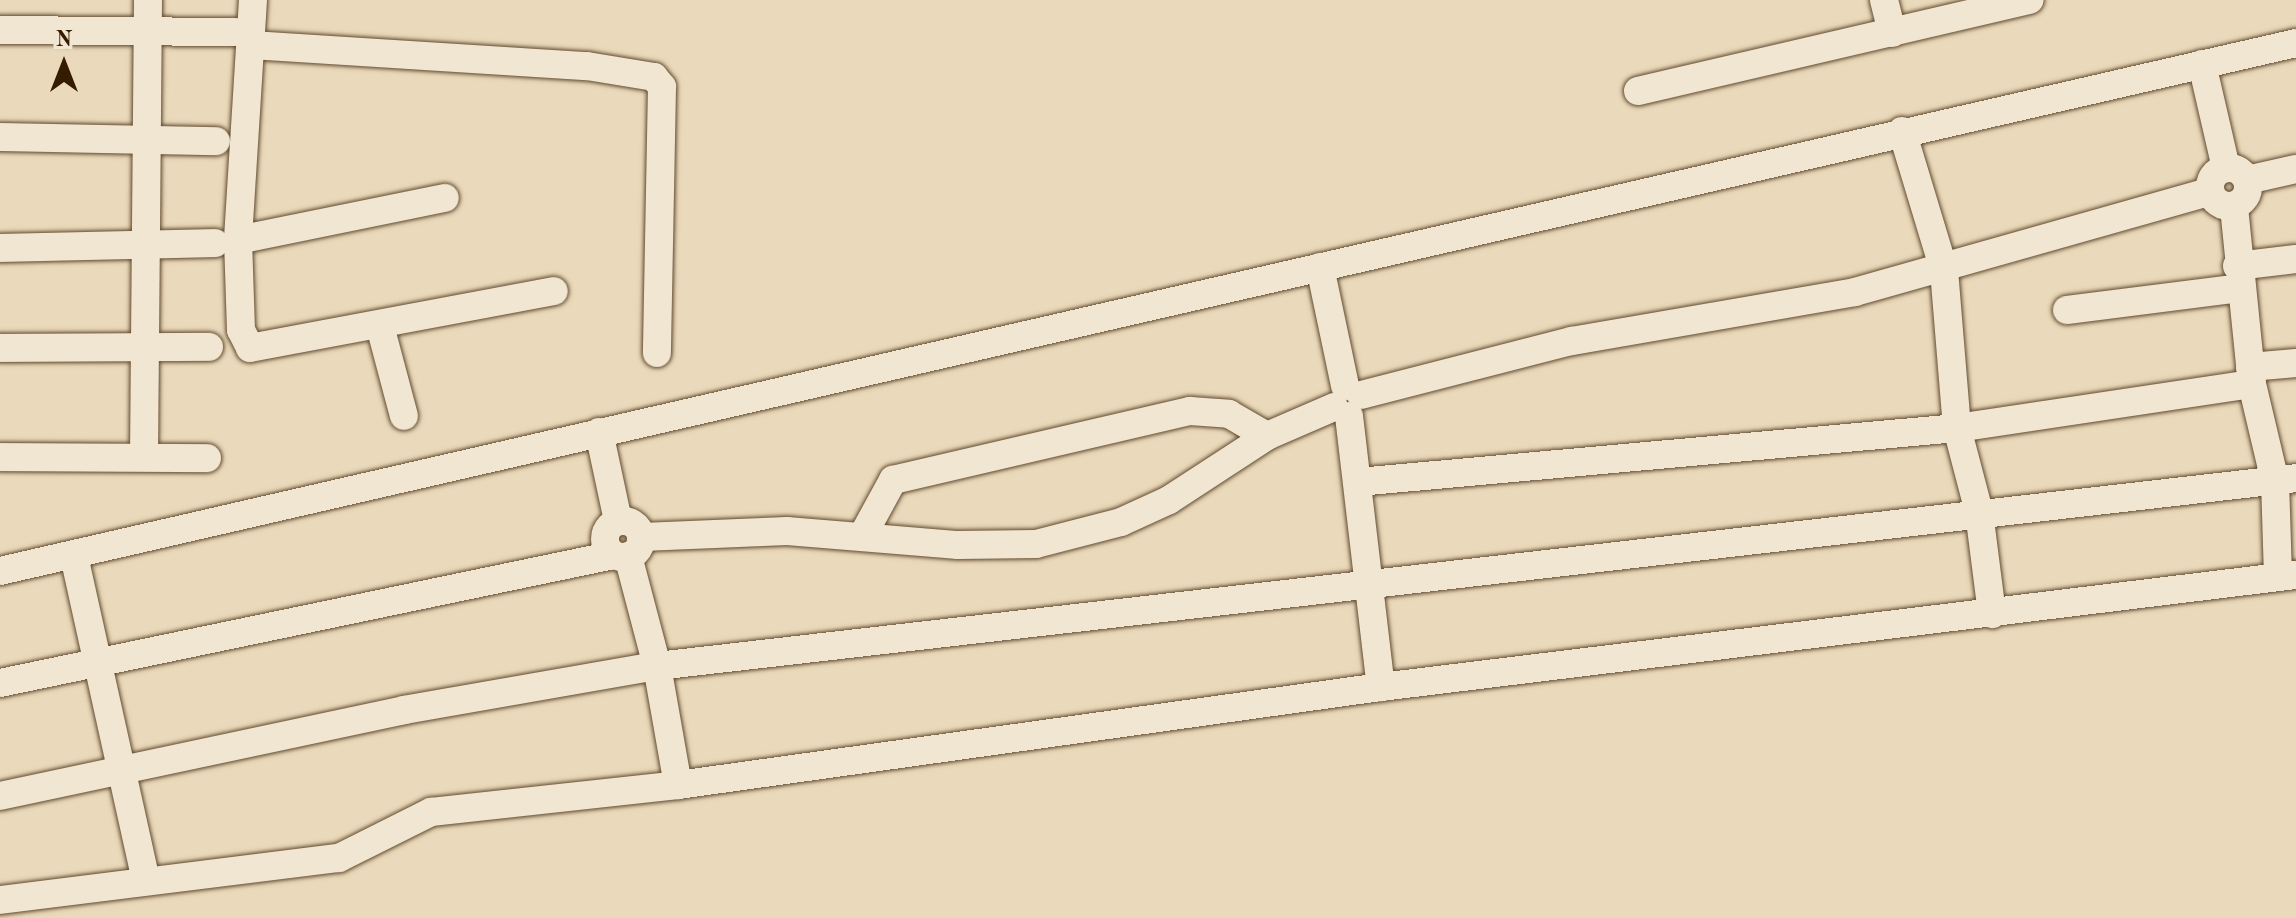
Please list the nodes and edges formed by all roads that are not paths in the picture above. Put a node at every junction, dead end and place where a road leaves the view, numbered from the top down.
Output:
1 (148, 0) edge
2 (253, 0) edge
3 (1884, 0) edge
4 (2030, 0) edge
5 (0, 30) edge
6 (148, 31) junction
7 (1892, 33) junction
8 (243, 39) junction
9 (2296, 43) edge
10 (2202, 64) junction
11 (1638, 91) dead end
12 (1902, 131) junction
13 (0, 137) edge
14 (145, 137) junction
15 (216, 141) dead end
16 (2296, 169) edge
17 (2236, 174) junction
18 (2209, 192) junction
19 (445, 198) dead end
20 (2234, 207) junction
21 (226, 242) junction
22 (145, 243) junction
23 (0, 248) edge
24 (2296, 259) edge
25 (1320, 267) junction
26 (1944, 270) junction
27 (2239, 277) junction
28 (554, 291) dead end
29 (2067, 310) dead end
30 (380, 326) junction
31 (145, 347) junction
32 (209, 347) dead end
33 (0, 348) edge
34 (657, 353) dead end
35 (2296, 363) edge
36 (2251, 375) junction
37 (1347, 401) junction
38 (404, 416) dead end
39 (1957, 428) junction
40 (599, 432) junction
41 (1267, 436) junction
42 (0, 457) edge
43 (144, 457) junction
44 (207, 458) dead end
45 (2286, 480) edge
46 (1358, 482) junction
47 (1979, 512) junction
48 (863, 535) junction
49 (628, 549) junction
50 (74, 556) junction
51 (0, 571) edge
52 (2287, 576) edge
53 (1368, 585) junction
54 (1992, 614) junction
55 (100, 663) junction
56 (657, 666) junction
57 (0, 683) edge
58 (1381, 687) junction
59 (122, 771) junction
60 (678, 785) junction
61 (0, 796) edge
62 (146, 880) junction
63 (0, 900) edge

1 - 6 street
2 - 8 street
3 - 7 street
4 - 7 street
5 - 6 street
6 - 8 street
6 - 14 street
7 - 11 street
8 - 21 street
8 - 34 street
9 - 10 street
10 - 12 street
10 - 17 street
12 - 25 street
12 - 26 street
13 - 14 street
14 - 15 street
14 - 22 street
16 - 17 street
17 - 18 street
17 - 20 street
18 - 20 street
18 - 26 street
19 - 21 street
20 - 27 street
21 - 22 street
21 - 30 street
22 - 23 street
22 - 31 street
24 - 27 street
25 - 37 street
25 - 40 street
26 - 37 street
26 - 39 street
27 - 29 street
27 - 36 street
28 - 30 street
30 - 38 street
31 - 32 street
31 - 33 street
31 - 43 street
35 - 36 street
36 - 39 street
36 - 45 street
37 - 41 street
37 - 46 street
39 - 46 street
39 - 47 street
40 - 49 street
40 - 50 street
41 - 48 street
41 - 48 street
42 - 43 street
43 - 44 street
45 - 47 street
45 - 52 street
46 - 53 street
47 - 53 street
47 - 54 street
48 - 49 street
49 - 55 street
49 - 56 street
50 - 51 street
50 - 55 street
52 - 54 street
53 - 56 street
53 - 58 street
54 - 58 street
55 - 57 street
55 - 59 street
56 - 59 street
56 - 60 street
58 - 60 street
59 - 61 street
59 - 62 street
60 - 62 street
62 - 63 street

